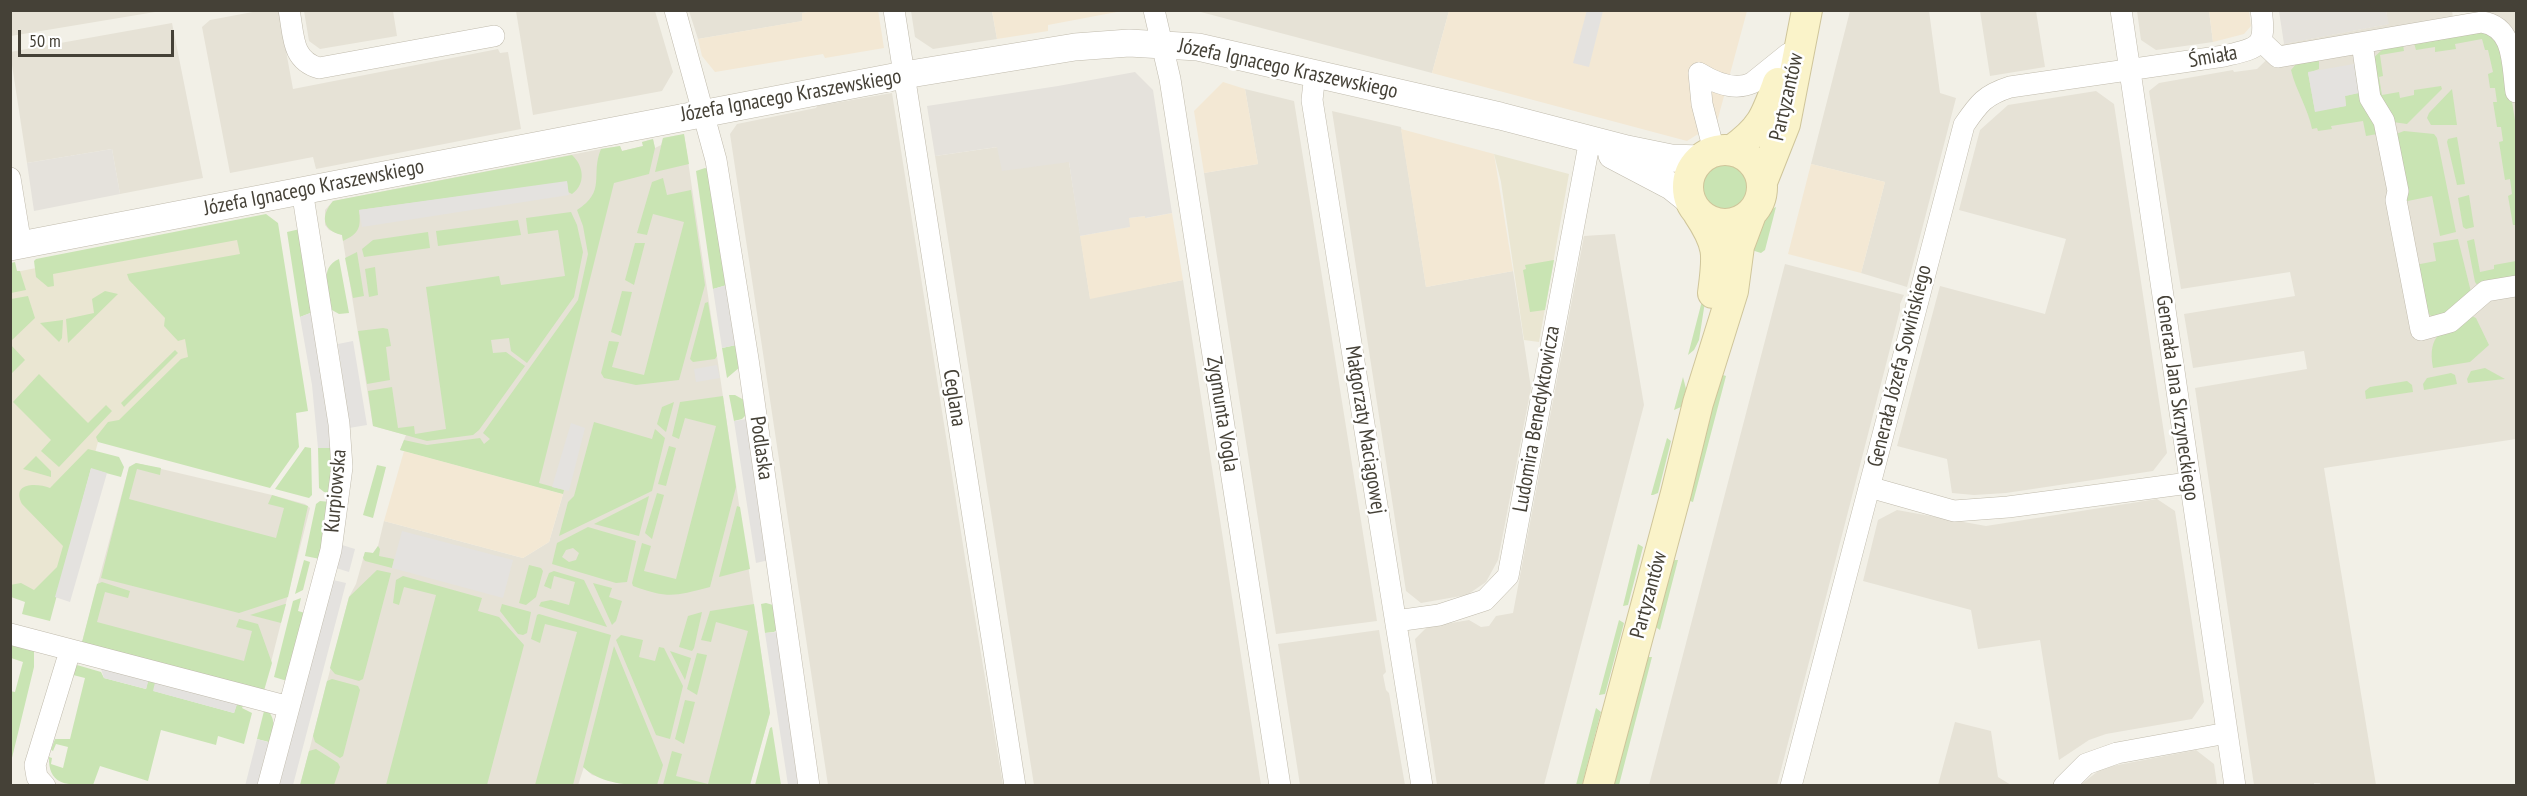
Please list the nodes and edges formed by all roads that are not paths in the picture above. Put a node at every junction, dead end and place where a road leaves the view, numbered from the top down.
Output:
1 (289, 10) edge
2 (675, 10) edge
3 (894, 10) edge
4 (1154, 10) edge
5 (1801, 10) edge
6 (1806, 10) edge
7 (2121, 10) edge
8 (2261, 10) edge
9 (494, 36) dead end
10 (2261, 41) junction
11 (2362, 43) junction
12 (1162, 44) junction
13 (1788, 54) junction
14 (2131, 70) junction
15 (1315, 74) junction
16 (904, 75) junction
17 (2517, 92) edge
18 (703, 112) junction
19 (1584, 138) junction
20 (1715, 154) junction
21 (10, 178) edge
22 (1762, 182) junction
23 (302, 190) junction
24 (1695, 208) junction
25 (1751, 214) junction
26 (16, 246) edge
27 (2517, 286) edge
28 (1698, 404) junction
29 (2189, 483) junction
30 (1869, 487) junction
31 (1396, 621) junction
32 (10, 634) edge
33 (70, 651) junction
34 (289, 707) junction
35 (2227, 733) junction
36 (45, 786) edge
37 (268, 786) edge
38 (809, 786) edge
39 (1015, 786) edge
40 (1280, 786) edge
41 (1422, 786) edge
42 (1598, 786) edge
43 (1791, 786) edge
44 (2064, 786) edge
45 (2235, 786) edge

1 - 9 street
2 - 18 street, Podlaska
3 - 16 street, Ceglana
4 - 12 street, Zygmunta Vogla
5 - 13 main road, Partyzantów
6 - 22 main road, Partyzantów
7 - 14 street, Generała Jana Skrzyneckiego
8 - 10 street, Śmiała
10 - 11 street
10 - 14 street, Śmiała
11 - 17 street
11 - 27 street
12 - 15 street, Józefa Ignacego Kraszewskiego
12 - 16 street, Józefa Ignacego Kraszewskiego
12 - 40 street, Zygmunta Vogla
13 - 20 main road, Partyzantów
13 - 20 street
14 - 29 street, Generała Jana Skrzyneckiego
14 - 30 street, Generała Józefa Sowińskiego
15 - 19 street, Józefa Ignacego Kraszewskiego
15 - 31 street, Małgorzaty Maciągowej
16 - 18 street, Józefa Ignacego Kraszewskiego
16 - 39 street, Ceglana
18 - 23 street, Józefa Ignacego Kraszewskiego
18 - 38 street, Podlaska
19 - 20 street, Józefa Ignacego Kraszewskiego
19 - 24 street, Józefa Ignacego Kraszewskiego
19 - 31 street, Ludomira Benedyktowicza
20 - 22 main road
20 - 24 main road
21 - 26 street
22 - 25 main road
23 - 26 street, Józefa Ignacego Kraszewskiego
23 - 34 street, Kurpiowska
24 - 25 main road
24 - 28 main road, Partyzantów
25 - 28 main road, Partyzantów
28 - 42 main road, Partyzantów
29 - 30 street
29 - 35 street, Generała Jana Skrzyneckiego
30 - 43 street, Generała Józefa Sowińskiego
31 - 41 street, Małgorzaty Maciągowej
32 - 33 street
33 - 34 street
33 - 36 street
34 - 37 street, Kurpiowska
35 - 44 street
35 - 45 street, Generała Jana Skrzyneckiego

